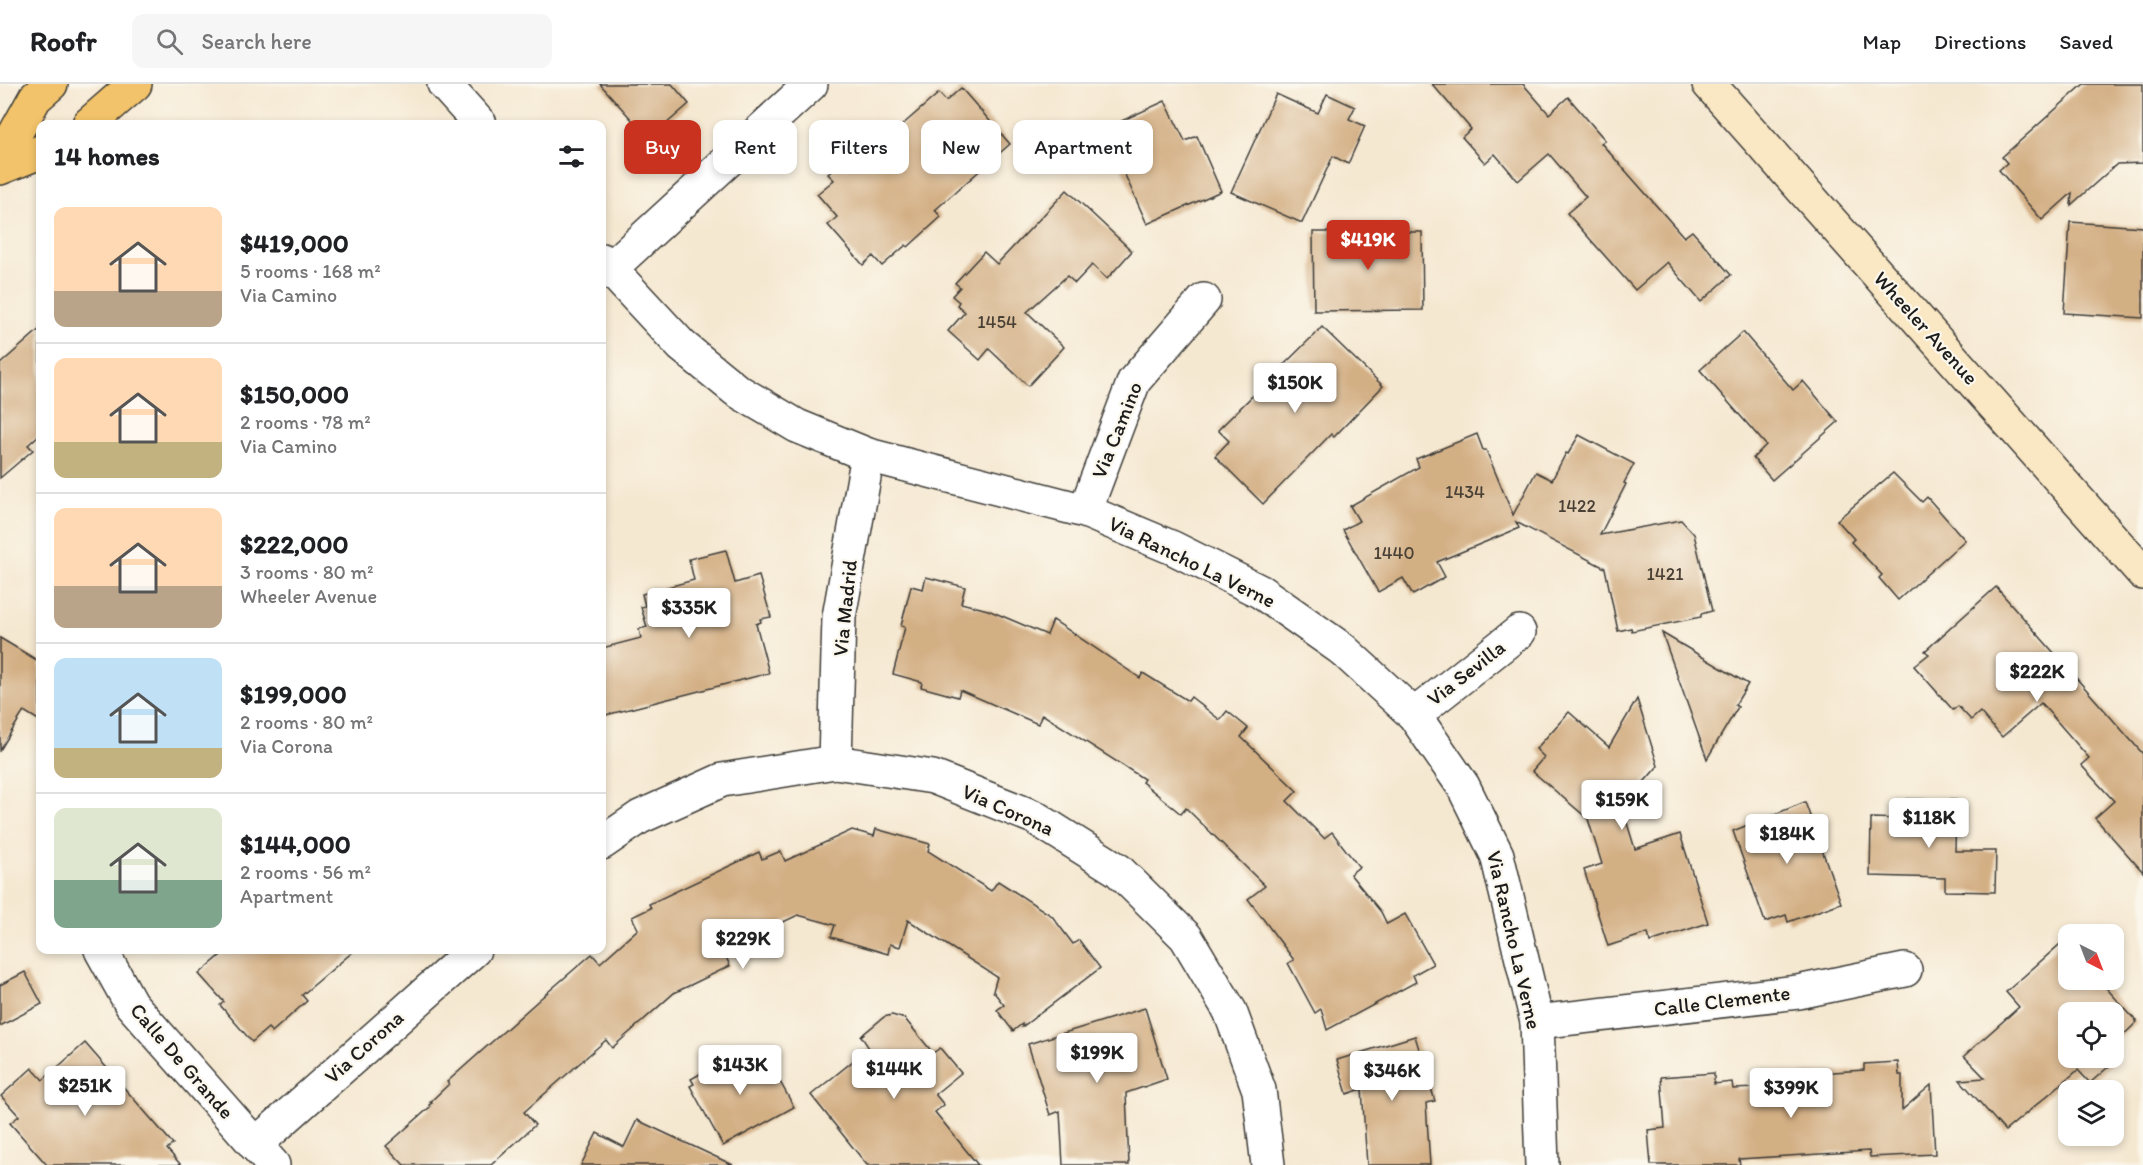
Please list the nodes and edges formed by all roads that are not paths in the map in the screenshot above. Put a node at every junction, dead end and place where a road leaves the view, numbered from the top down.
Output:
1 (51, 84) edge
2 (135, 84) edge
3 (444, 84) edge
4 (811, 84) edge
5 (1709, 84) edge
6 (94, 120) edge
7 (476, 120) edge
8 (36, 154) edge
9 (0, 161) edge
10 (0, 168) edge
11 (606, 265) edge
12 (1204, 300) dead end
13 (868, 455) junction
14 (1085, 511) junction
15 (2143, 573) edge
16 (1519, 632) dead end
17 (1414, 715) junction
18 (835, 762) junction
19 (606, 840) edge
20 (102, 954) edge
21 (470, 954) edge
22 (1905, 970) dead end
23 (1537, 1022) junction
24 (264, 1155) edge
25 (1268, 1165) edge
26 (1542, 1165) edge

1 - 9 main road
2 - 6 main road
3 - 7 street
4 - 11 street
5 - 15 main road, Wheeler Avenue
8 - 10 main road
11 - 13 street, Via Rancho La Verne
12 - 14 street, Via Camino
13 - 14 street, Via Rancho La Verne
13 - 18 street, Via Madrid
14 - 17 street, Via Rancho La Verne
16 - 17 street, Via Sevilla
17 - 23 street, Via Rancho La Verne
18 - 19 street, Via Corona
18 - 25 street, Via Corona
20 - 24 street, Calle De Grande
21 - 24 street, Via Corona
22 - 23 street, Calle Clemente
23 - 26 street, Via Rancho La Verne

